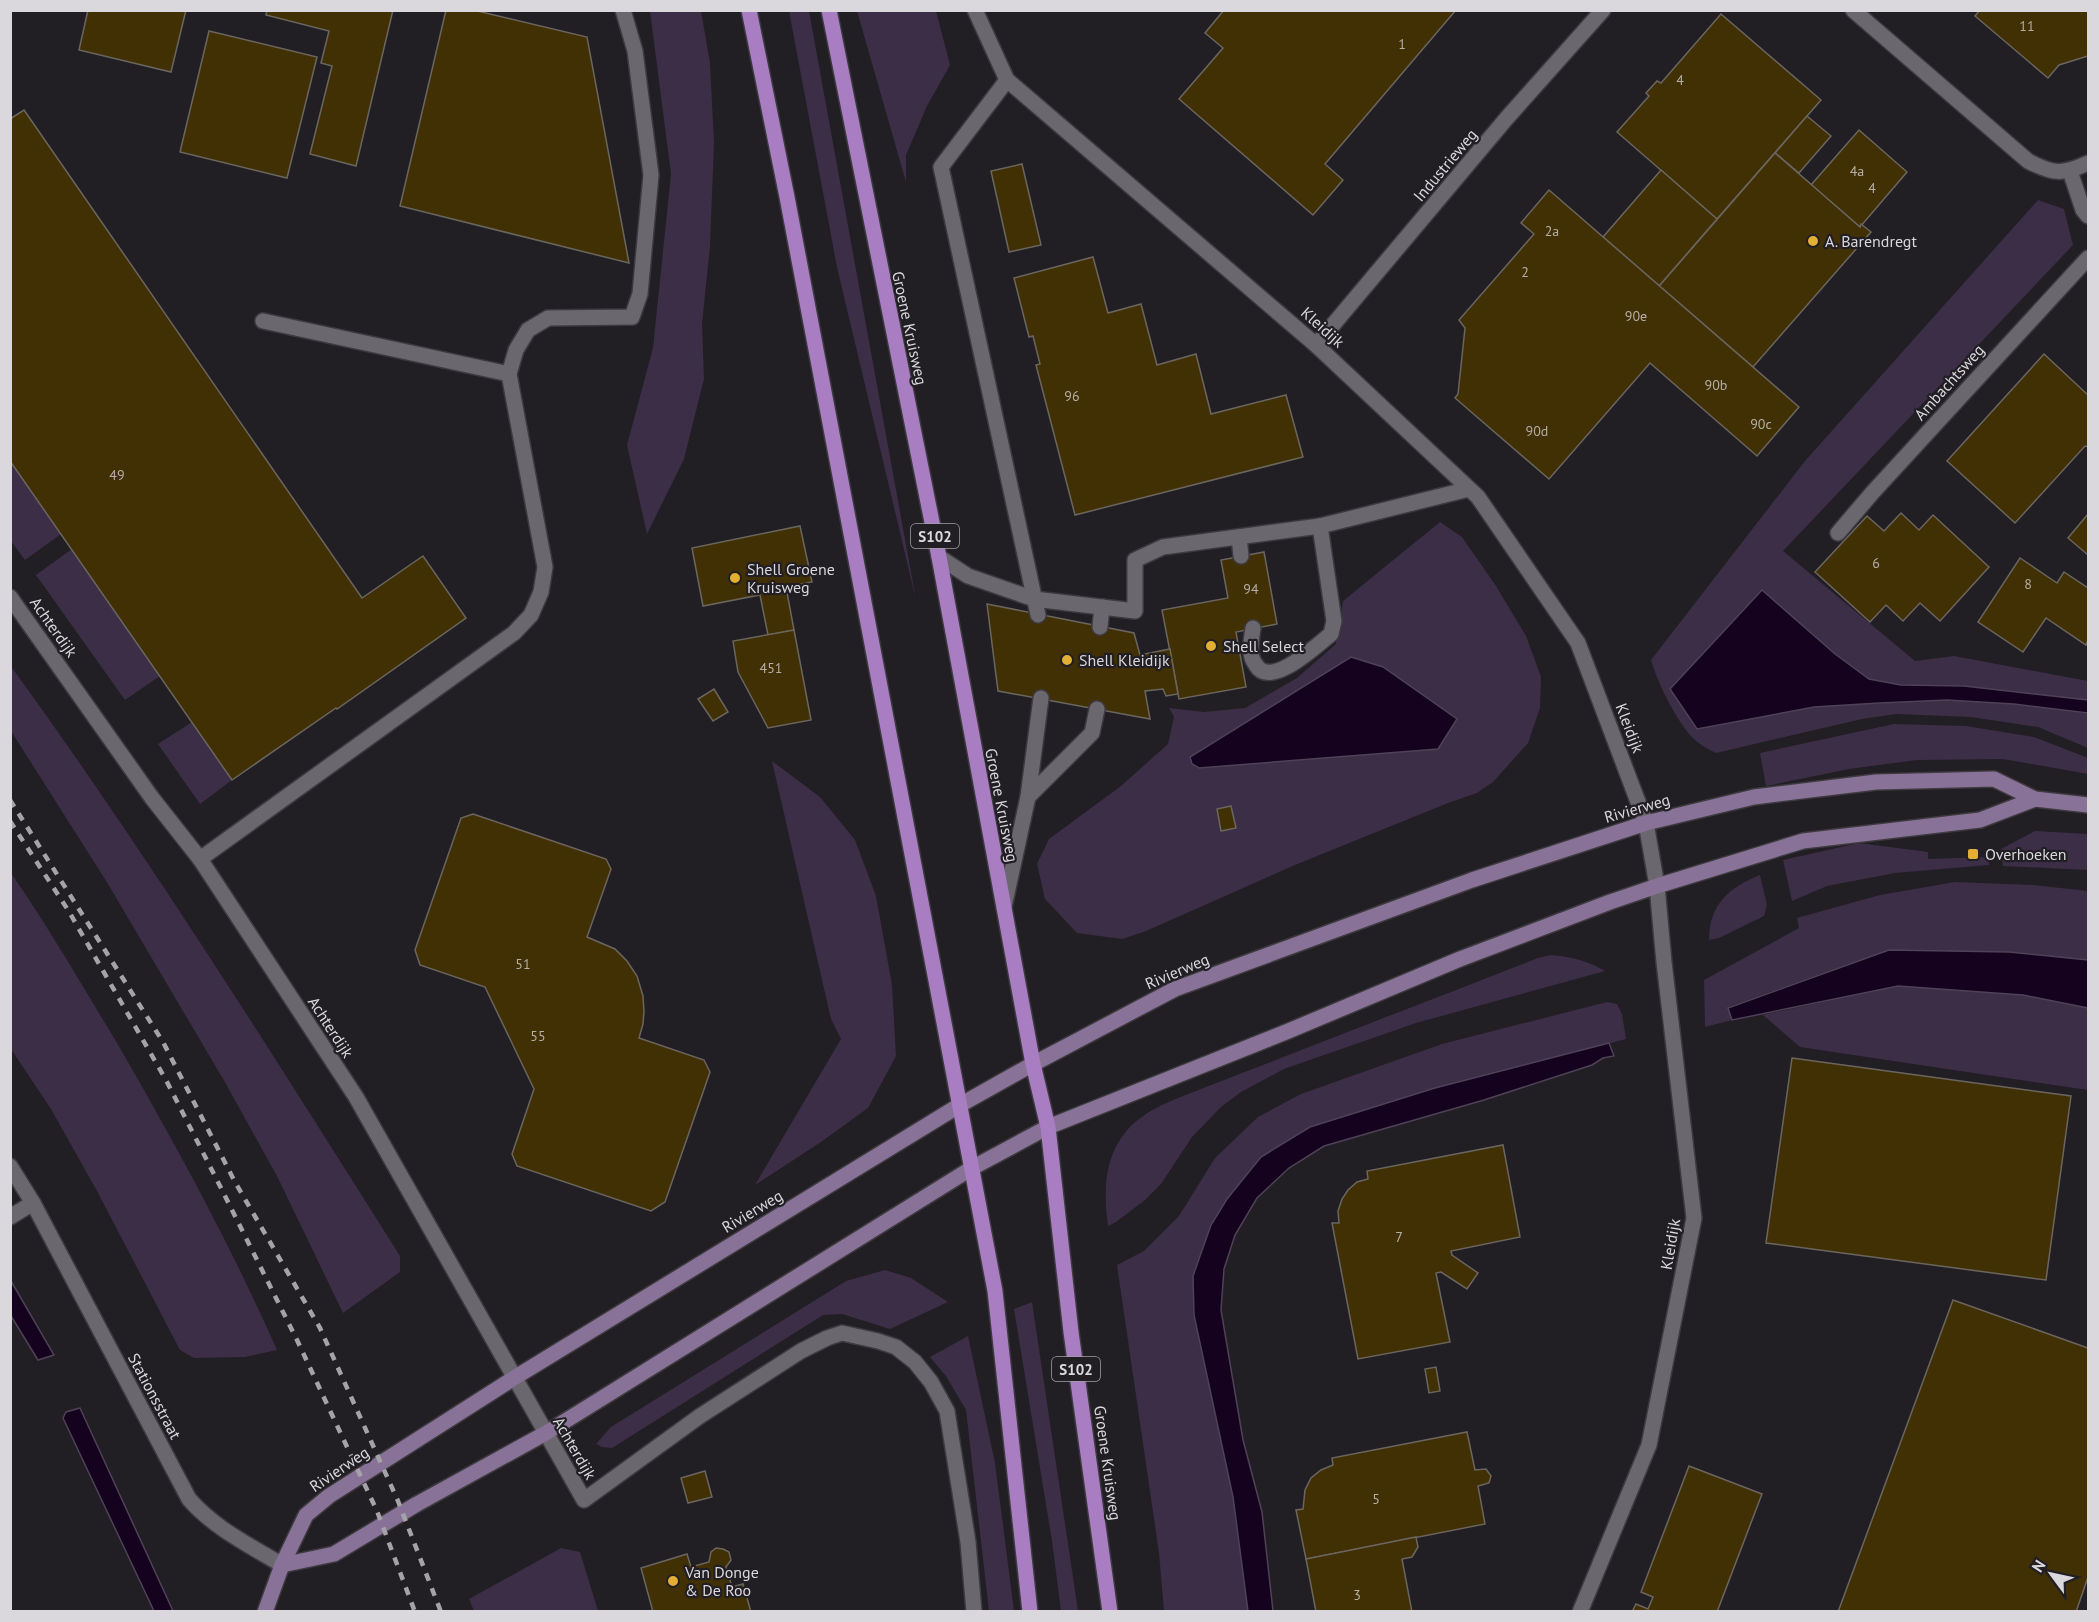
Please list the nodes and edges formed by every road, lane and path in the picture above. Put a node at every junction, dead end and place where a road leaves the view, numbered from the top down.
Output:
1 (623, 10) edge
2 (749, 10) edge
3 (829, 10) edge
4 (975, 10) edge
5 (1603, 10) edge
6 (1853, 10) edge
7 (1007, 80) junction
8 (2088, 163) edge
9 (2070, 171) junction
10 (2088, 216) edge
11 (2088, 258) edge
12 (263, 321) dead end
13 (1316, 345) junction
14 (509, 374) junction
15 (1469, 489) junction
16 (1320, 526) junction
17 (1838, 533) dead end
18 (1239, 537) junction
19 (1242, 556) dead end
20 (939, 557) junction
21 (10, 597) edge
22 (1034, 599) junction
23 (1102, 608) junction
24 (1038, 615) dead end
25 (1100, 627) dead end
26 (1253, 628) dead end
27 (1041, 698) dead end
28 (1097, 709) dead end
29 (1028, 797) junction
30 (2035, 799) junction
31 (2088, 805) edge
32 (1646, 823) junction
33 (200, 859) junction
34 (1657, 886) junction
35 (1004, 907) junction
36 (1033, 1064) junction
37 (960, 1105) junction
38 (1048, 1127) junction
39 (10, 1166) edge
40 (972, 1168) junction
41 (33, 1203) junction
42 (10, 1217) edge
43 (514, 1378) junction
44 (546, 1433) junction
45 (282, 1565) junction
46 (265, 1611) edge
47 (974, 1611) edge
48 (1030, 1611) edge
49 (1110, 1611) edge
50 (1581, 1611) edge

1 - 14 street
2 - 37 main road
3 - 20 main road, Groene Kruisweg / S102
4 - 7 street, Kleidijk
5 - 13 street, Industrieweg
6 - 9 street
7 - 13 street, Kleidijk
7 - 22 street
8 - 9 street
9 - 10 street
11 - 17 street, Ambachtsweg
12 - 14 street
13 - 15 street, Kleidijk
14 - 33 street
15 - 16 street
15 - 32 street, Kleidijk
16 - 18 street
16 - 26 street
18 - 19 street
18 - 23 street
20 - 22 street
20 - 35 main road, Groene Kruisweg / S102
21 - 33 street, Achterdijk
22 - 23 street
22 - 24 street
23 - 25 street
27 - 29 street
28 - 29 street
29 - 35 street
30 - 31 main road, Rivierweg
30 - 32 main road, Rivierweg
30 - 34 main road, Rivierweg
32 - 34 street, Kleidijk
32 - 36 main road, Rivierweg
33 - 43 street, Achterdijk
34 - 38 main road, Rivierweg
34 - 50 street, Kleidijk
35 - 36 main road, Groene Kruisweg / S102
36 - 37 main road, Rivierweg
36 - 38 main road, Groene Kruisweg / S102
37 - 40 main road
37 - 43 main road, Rivierweg
38 - 40 main road, Rivierweg
38 - 49 main road, Groene Kruisweg / S102
39 - 41 street, Stationsstraat
40 - 44 main road, Rivierweg
40 - 48 main road
41 - 42 street
41 - 45 street, Stationsstraat
43 - 44 street, Achterdijk
43 - 45 main road, Rivierweg
44 - 45 main road, Rivierweg
44 - 47 street, Achterdijk
45 - 46 main road

